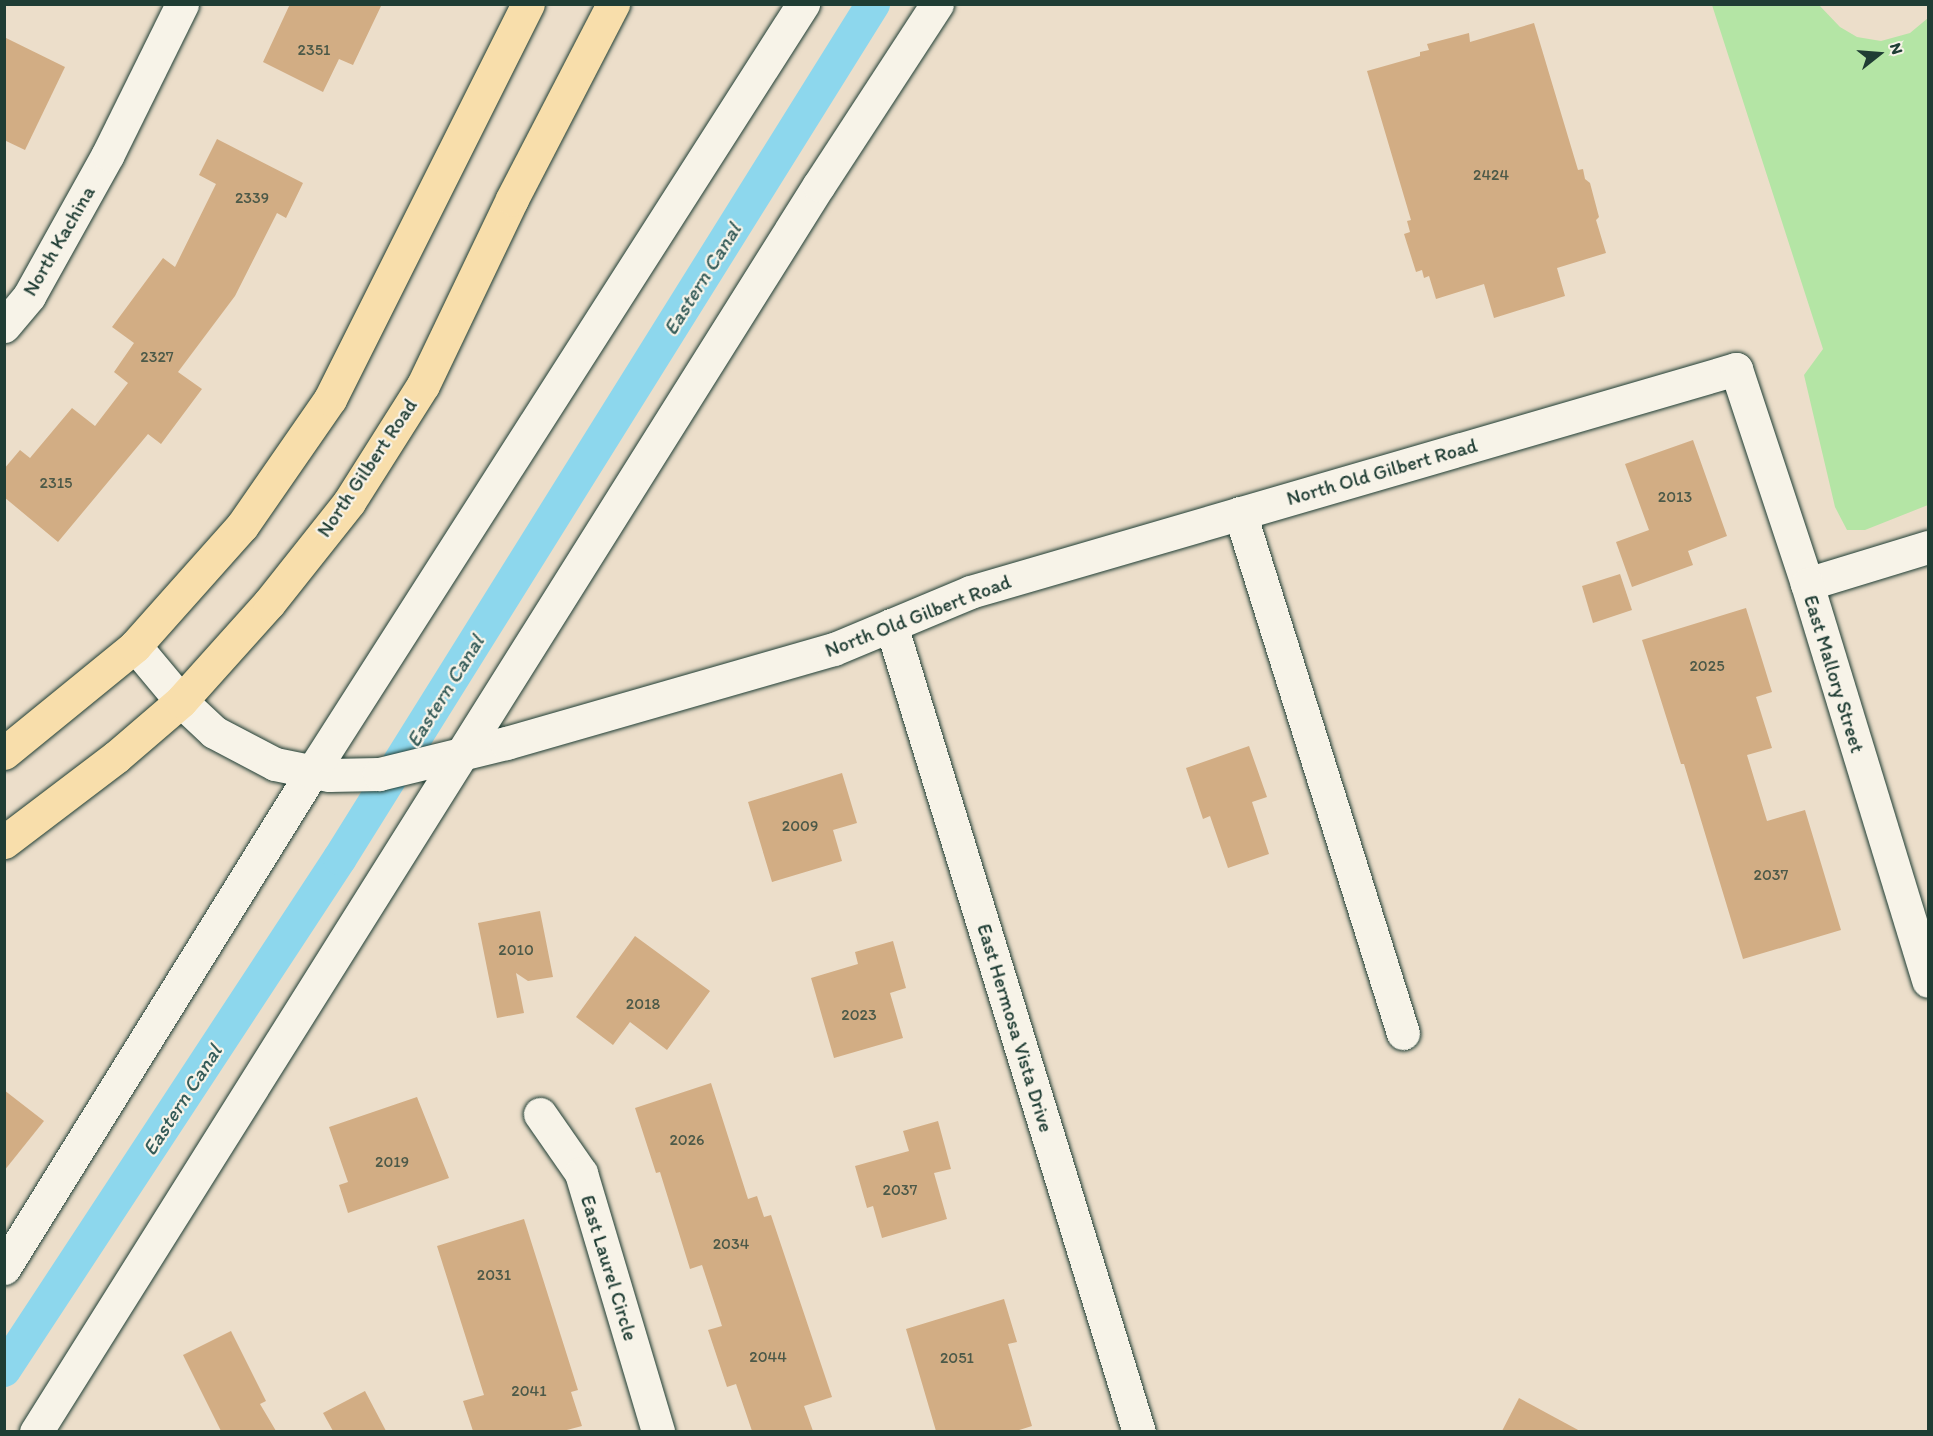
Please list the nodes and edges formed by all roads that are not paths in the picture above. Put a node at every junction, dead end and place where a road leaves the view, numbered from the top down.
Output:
1 (182, 4) edge
2 (528, 4) edge
3 (613, 4) edge
4 (803, 4) edge
5 (937, 4) edge
6 (4, 326) edge
7 (1736, 369) joint
8 (1240, 513) junction
9 (1929, 548) edge
10 (1807, 584) junction
11 (891, 625) junction
12 (135, 646) junction
13 (181, 701) junction
14 (4, 753) edge
15 (453, 757) junction
16 (321, 774) junction
17 (4, 842) edge
18 (1929, 981) edge
19 (1402, 1033) dead end
20 (540, 1114) dead end
21 (4, 1268) edge
22 (36, 1431) edge
23 (658, 1431) edge
24 (1139, 1431) edge

1 - 6 street, North Kachina
2 - 12 main road
3 - 13 main road, North Gilbert Road
4 - 16 street
5 - 15 street
7 - 8 street, North Old Gilbert Road
7 - 10 street, East Mallory Street
8 - 11 street, North Old Gilbert Road
8 - 19 street
9 - 10 street
10 - 18 street, East Mallory Street
11 - 15 street, North Old Gilbert Road
11 - 24 street, East Hermosa Vista Drive
12 - 13 street, North Old Gilbert Road
12 - 14 main road
13 - 16 street, North Old Gilbert Road
13 - 17 main road, North Gilbert Road
15 - 16 street, North Old Gilbert Road
15 - 22 street
16 - 21 street
20 - 23 street, East Laurel Circle

